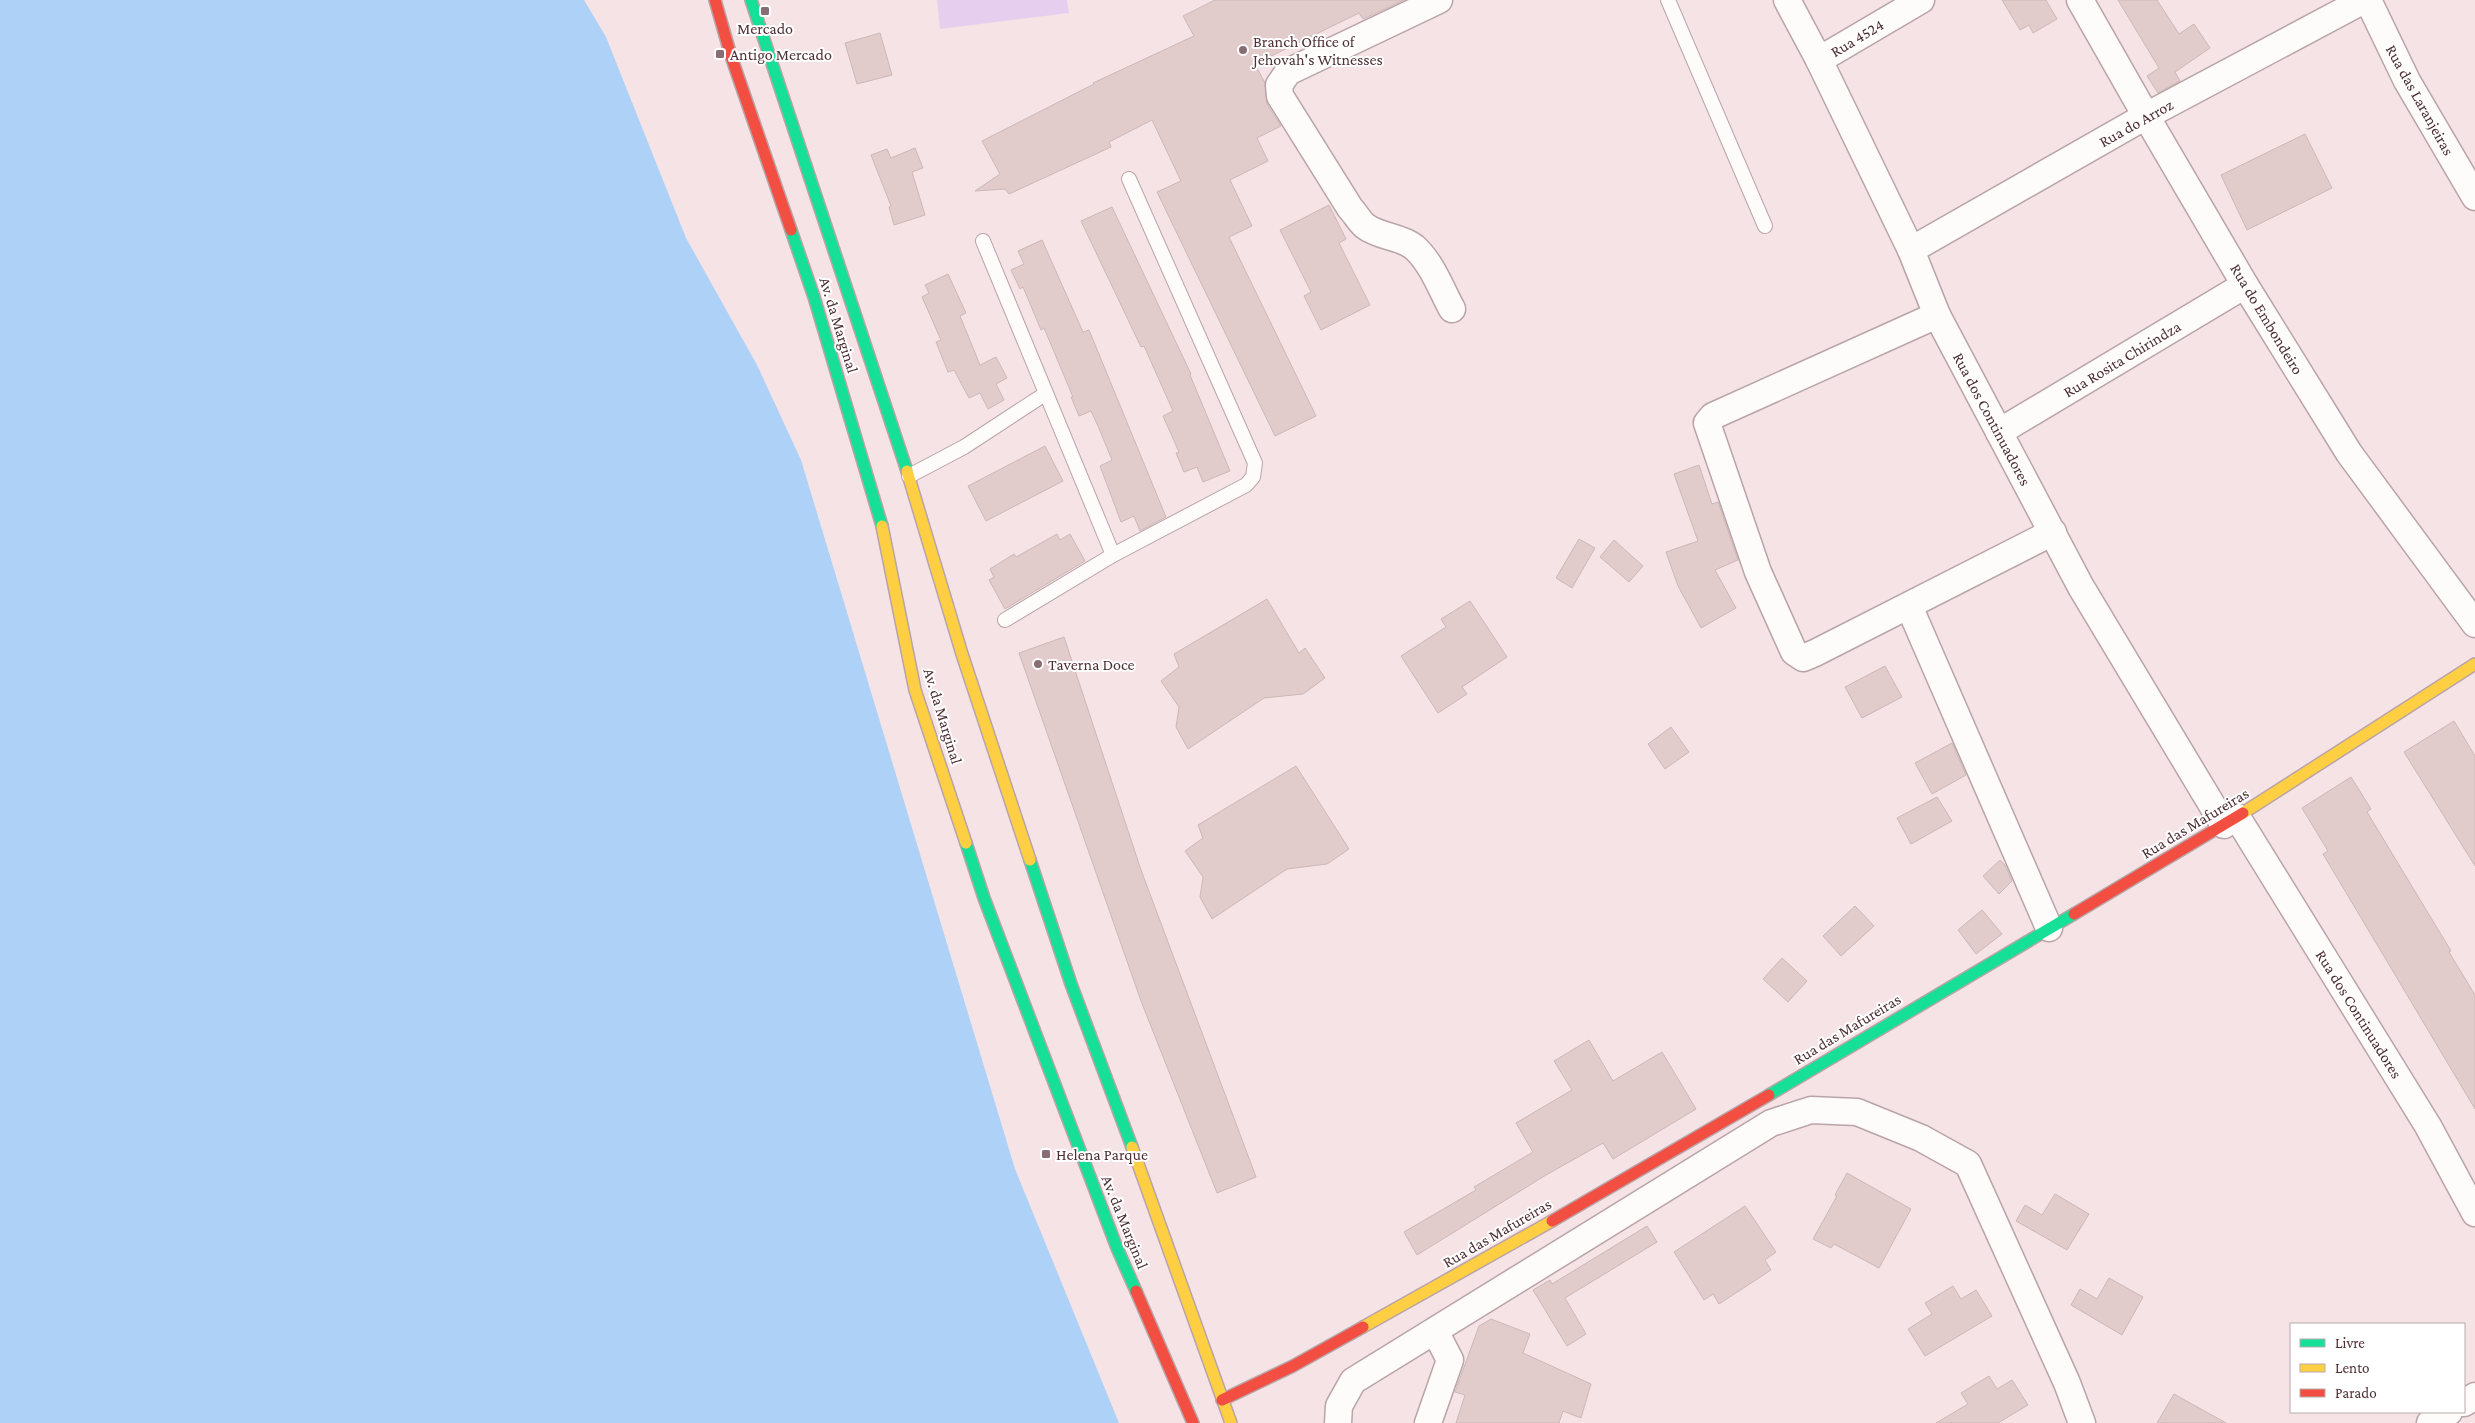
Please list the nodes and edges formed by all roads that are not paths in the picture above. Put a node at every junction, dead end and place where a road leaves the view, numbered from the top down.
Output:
1 (715, 0) edge
2 (751, 0) edge
3 (1439, 0) edge
4 (1668, 0) edge
5 (1787, 0) edge
6 (1921, 0) edge
7 (2080, 0) edge
8 (2364, 0) edge
9 (2368, 0) edge
10 (1820, 60) junction
11 (2146, 116) junction
12 (1129, 179) dead end
13 (2475, 198) edge
14 (1765, 226) dead end
15 (983, 241) dead end
16 (1911, 250) junction
17 (2245, 285) junction
18 (1452, 309) dead end
19 (1937, 315) junction
20 (1045, 394) junction
21 (1999, 432) junction
22 (909, 476) junction
23 (2053, 532) junction
24 (1113, 555) junction
25 (1909, 606) junction
26 (1005, 620) dead end
27 (2475, 624) edge
28 (2475, 664) edge
29 (2231, 821) junction
30 (2049, 928) junction
31 (2475, 1214) edge
32 (1435, 1331) junction
33 (1222, 1400) junction
34 (2447, 1413) edge
35 (1192, 1420) edge
36 (1231, 1423) edge
37 (1338, 1423) edge
38 (1428, 1423) edge
39 (2082, 1423) edge
40 (2430, 1423) edge

1 - 35 main road, Av. da Marginal
2 - 22 main road, Av. da Marginal
3 - 18 street
4 - 14 lane
5 - 10 street, Rua dos Continuadores
6 - 10 street, Rua 4524
7 - 11 street, Rua do Embondeiro
8 - 11 street, Rua do Arroz
9 - 13 street, Rua das Laranjeiras
10 - 16 street, Rua dos Continuadores
11 - 16 street, Rua do Arroz
11 - 17 street, Rua do Embondeiro
12 - 24 lane
15 - 20 lane
16 - 19 street, Rua dos Continuadores
17 - 21 street, Rua Rosita Chirindza
17 - 27 street, Rua do Embondeiro
19 - 21 street, Rua dos Continuadores
19 - 25 street
20 - 22 lane
20 - 24 lane
21 - 23 street, Rua dos Continuadores
22 - 33 main road, Av. da Marginal
23 - 25 street
23 - 29 street, Rua dos Continuadores
24 - 26 lane
25 - 30 street
28 - 29 main road, Rua das Mafureiras
29 - 30 main road, Rua das Mafureiras
29 - 31 street, Rua dos Continuadores
30 - 33 main road, Rua das Mafureiras
32 - 37 street
32 - 38 street
32 - 39 street
33 - 36 main road, Av. da Marginal
34 - 40 street

